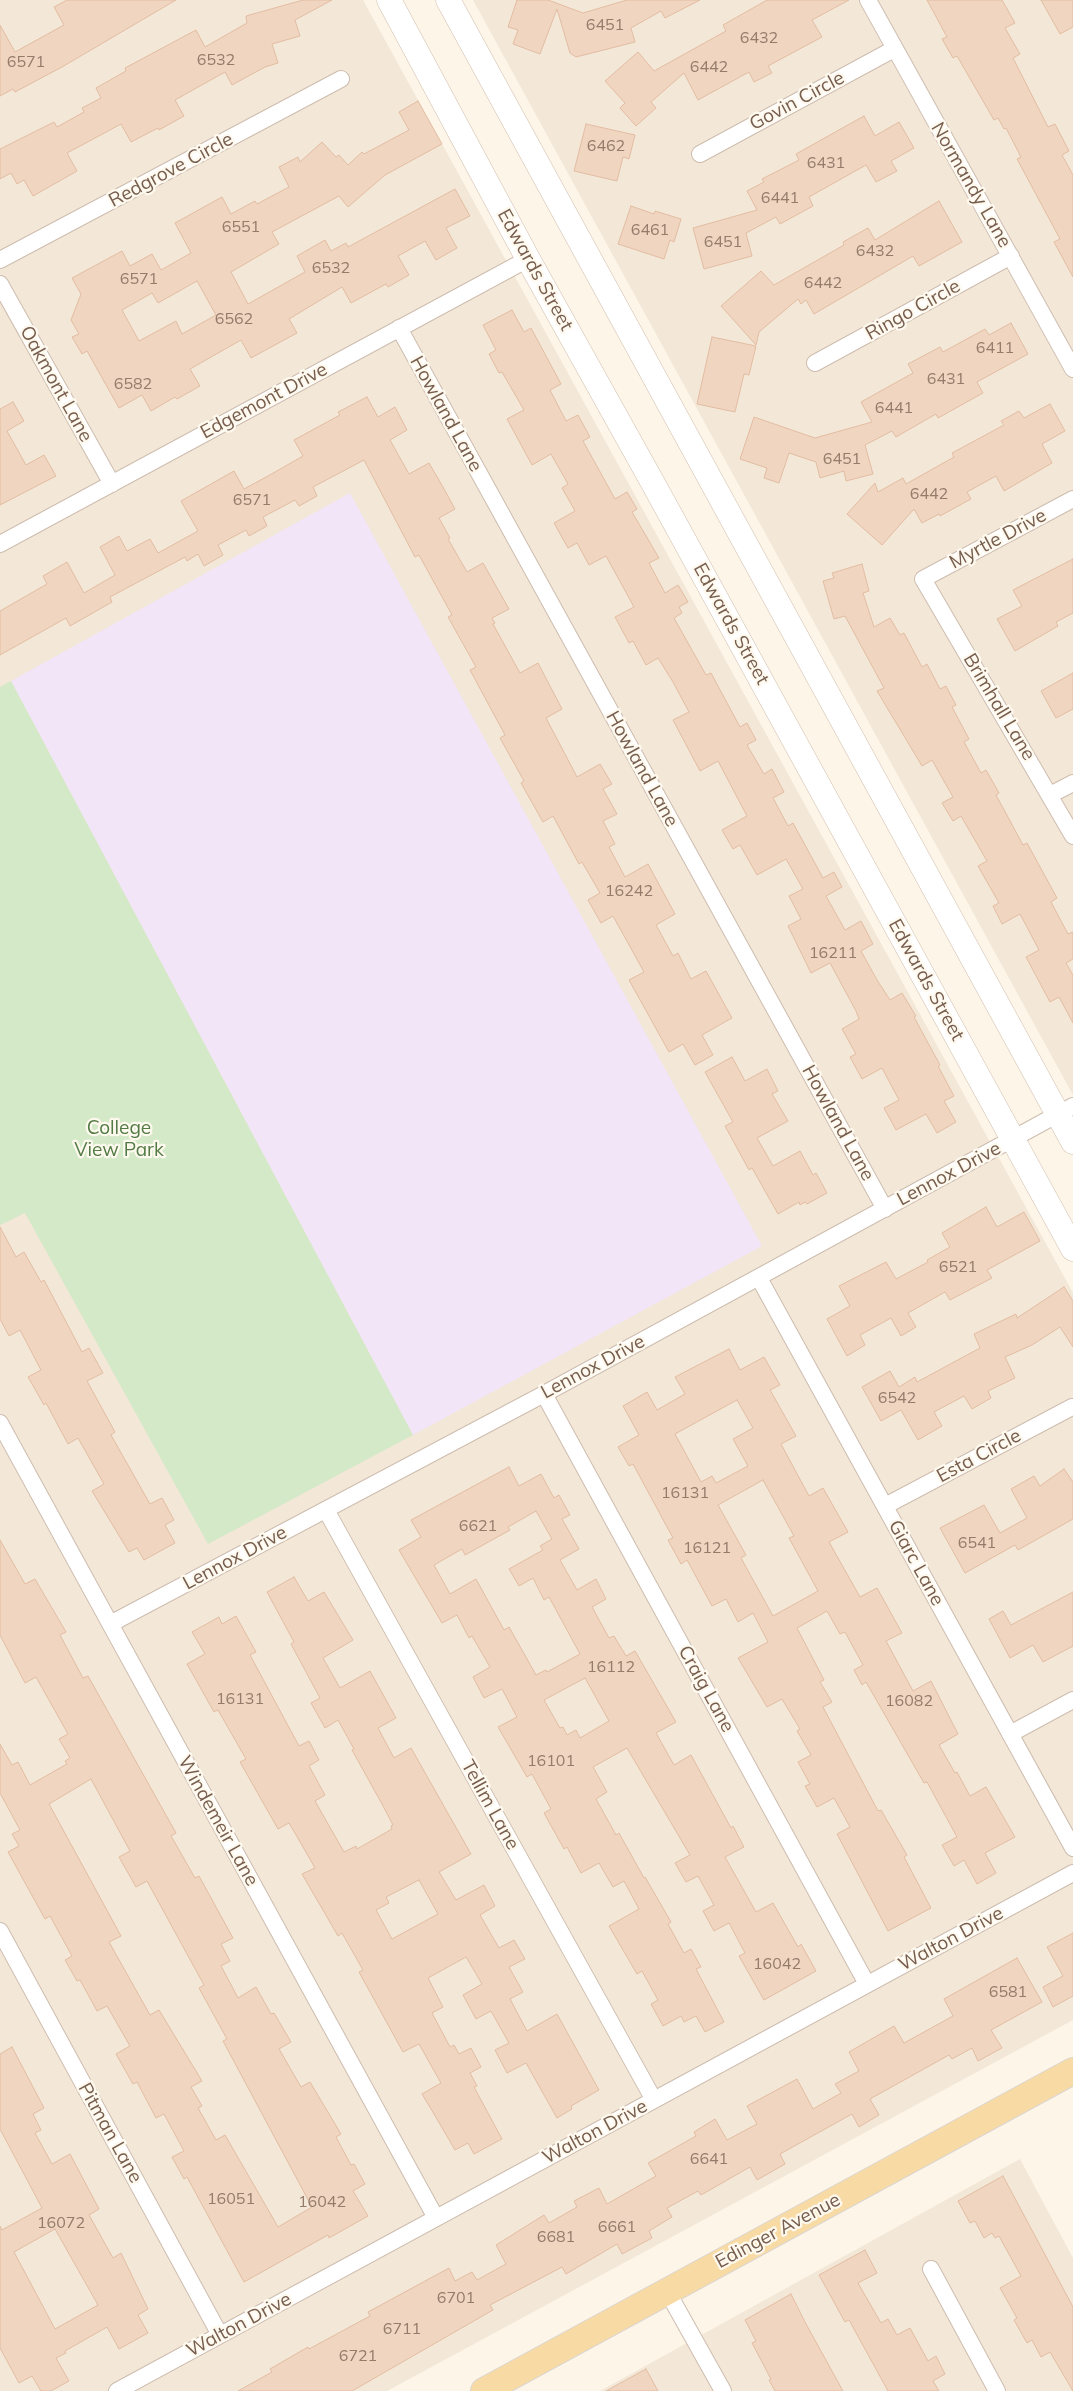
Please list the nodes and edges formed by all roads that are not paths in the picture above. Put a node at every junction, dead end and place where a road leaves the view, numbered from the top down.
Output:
1 (389, 0) edge
2 (448, 0) edge
3 (868, 0) edge
4 (894, 49) junction
5 (341, 79) dead end
6 (700, 154) dead end
7 (1011, 256) junction
8 (528, 259) junction
9 (0, 260) edge
10 (0, 284) edge
11 (399, 328) junction
12 (815, 363) dead end
13 (1073, 369) edge
14 (112, 484) junction
15 (1073, 499) edge
16 (0, 544) edge
17 (923, 579) joint
18 (1073, 782) edge
19 (1050, 795) junction
20 (1073, 836) edge
21 (1066, 1110) edge
22 (1013, 1140) junction
23 (1073, 1142) edge
24 (885, 1209) junction
25 (1073, 1249) edge
26 (760, 1278) junction
27 (544, 1394) junction
28 (1072, 1407) edge
29 (0, 1423) edge
30 (885, 1506) junction
31 (326, 1510) junction
32 (110, 1624) junction
33 (1073, 1700) edge
34 (1010, 1734) junction
35 (1073, 1848) edge
36 (1073, 1873) edge
37 (0, 1931) edge
38 (867, 1984) junction
39 (1073, 2071) edge
40 (654, 2100) junction
41 (436, 2218) junction
42 (931, 2269) dead end
43 (668, 2291) junction
44 (220, 2335) junction
45 (117, 2391) edge
46 (484, 2391) edge
47 (723, 2391) edge
48 (997, 2391) edge

1 - 8 main road, Edwards Street
2 - 21 main road
3 - 4 street, Normandy Lane
4 - 6 street, Govin Circle
4 - 7 street, Normandy Lane
5 - 9 street, Redgrove Circle
7 - 12 street, Ringo Circle
7 - 13 street, Normandy Lane
8 - 11 street, Edgemont Drive
8 - 22 main road, Edwards Street
10 - 14 street, Oakmont Lane
11 - 14 street, Edgemont Drive
11 - 24 street, Howland Lane
14 - 16 street, Edgemont Drive
15 - 17 street, Myrtle Drive
17 - 19 street, Brimhall Lane
18 - 19 street
19 - 20 street, Brimhall Lane
21 - 22 street, Lennox Drive
21 - 23 main road
22 - 24 street, Lennox Drive
22 - 25 main road, Edwards Street
24 - 26 street, Lennox Drive
26 - 27 street, Lennox Drive
26 - 30 street, Giarc Lane
27 - 31 street, Lennox Drive
27 - 38 street, Craig Lane
28 - 30 street, Esta Circle
29 - 32 street, Windemeir Lane
30 - 34 street, Giarc Lane
31 - 32 street, Lennox Drive
31 - 40 street, Tellim Lane
32 - 41 street, Windemeir Lane
33 - 34 street
34 - 35 street, Giarc Lane
36 - 38 street, Walton Drive
37 - 44 street, Pitman Lane
38 - 40 street, Walton Drive
39 - 43 main road, Edinger Avenue
40 - 41 street, Walton Drive
41 - 44 street, Walton Drive
42 - 48 street
43 - 46 main road, Edinger Avenue
43 - 47 street
44 - 45 street, Walton Drive

